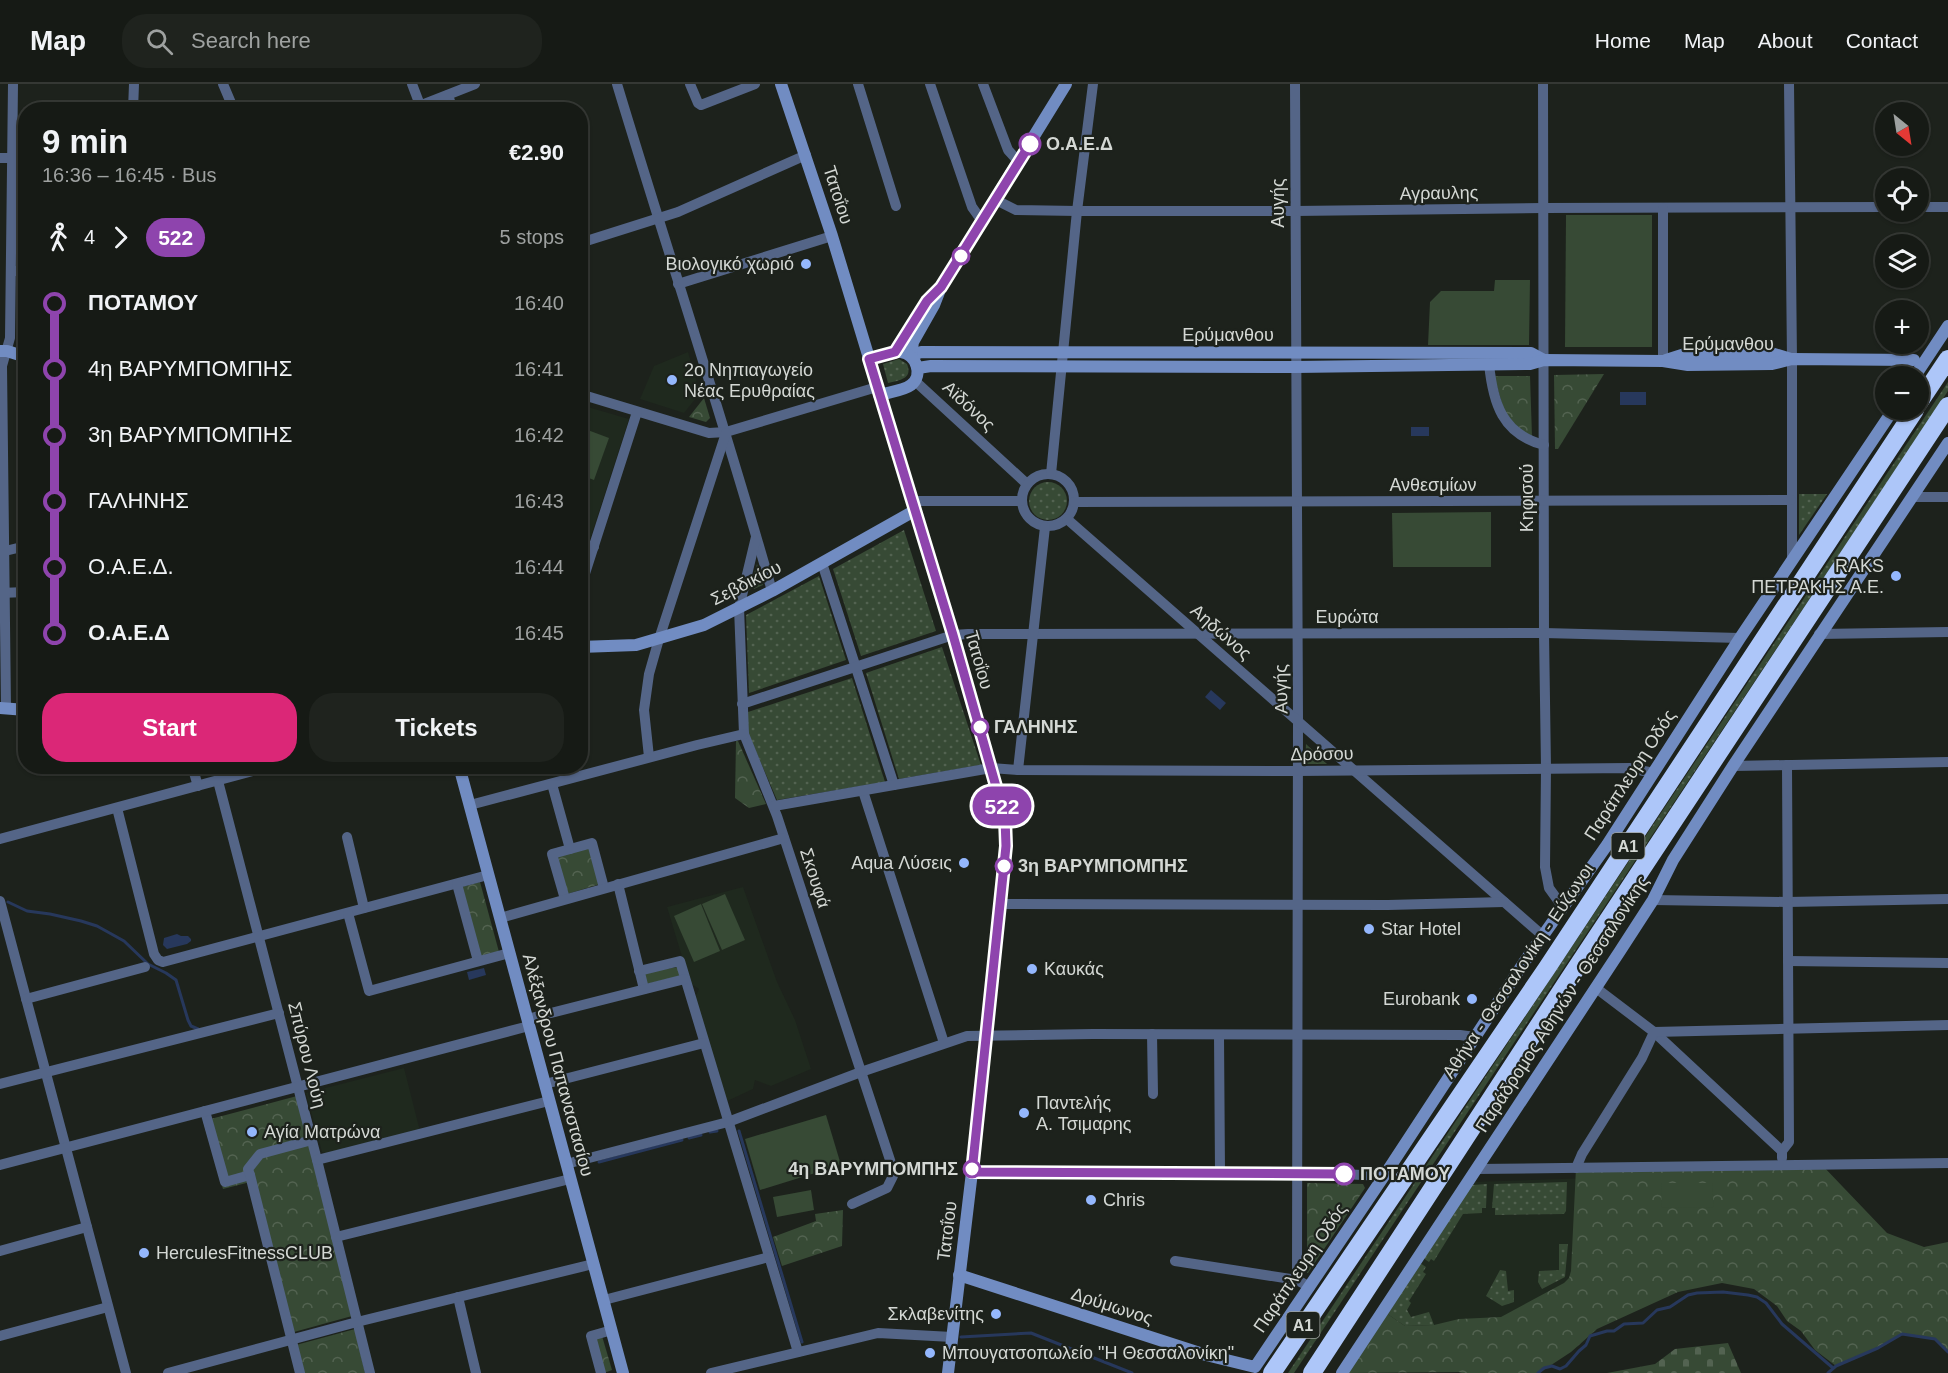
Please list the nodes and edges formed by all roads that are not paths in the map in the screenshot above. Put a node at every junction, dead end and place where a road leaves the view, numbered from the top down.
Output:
1 (13, 84) edge
2 (134, 84) edge
3 (223, 84) edge
4 (412, 84) edge
5 (475, 84) edge
6 (617, 84) edge
7 (690, 84) edge
8 (755, 84) edge
9 (781, 84) edge
10 (858, 84) edge
11 (930, 84) edge
12 (983, 84) edge
13 (1066, 84) edge
14 (1093, 84) edge
15 (1294, 84) edge
16 (1543, 84) edge
17 (1790, 84) edge
18 (448, 95) junction
19 (133, 102) edge
20 (231, 102) edge
21 (419, 102) edge
22 (428, 102) edge
23 (450, 102) edge
24 (806, 155) junction
25 (6, 158) edge
26 (1019, 162) junction
27 (996, 200) junction
28 (896, 206) dead end
29 (1790, 207) junction
30 (1875, 207) edge
31 (1929, 207) edge
32 (1948, 207) edge
33 (1544, 208) junction
34 (1663, 208) junction
35 (1077, 211) junction
36 (1295, 212) junction
37 (658, 220) junction
38 (982, 221) junction
39 (832, 236) junction
40 (588, 241) edge
41 (11, 271) junction
42 (18, 271) edge
43 (678, 284) junction
44 (941, 287) junction
45 (1948, 326) edge
46 (3, 351) edge
47 (895, 352) junction
48 (1064, 353) junction
49 (1295, 354) junction
50 (18, 355) edge
51 (911, 356) junction
52 (869, 359) junction
53 (1792, 359) junction
54 (1948, 359) edge
55 (1544, 360) junction
56 (1914, 360) dead end
57 (1663, 361) junction
58 (1489, 364) junction
59 (1922, 366) edge
60 (1062, 367) junction
61 (1295, 367) junction
62 (916, 375) junction
63 (1929, 388) edge
64 (878, 391) junction
65 (588, 397) edge
66 (1948, 406) edge
67 (637, 412) junction
68 (1886, 420) edge
69 (1908, 420) edge
70 (726, 432) junction
71 (1948, 443) edge
72 (1544, 445) junction
73 (1051, 474) junction
74 (1, 475) edge
75 (1027, 484) junction
76 (1912, 497) junction
77 (1948, 497) edge
78 (1791, 500) junction
79 (1021, 501) junction
80 (1074, 502) junction
81 (1296, 502) junction
82 (1544, 502) junction
83 (913, 506) junction
84 (1067, 519) junction
85 (1045, 527) junction
86 (756, 537) junction
87 (588, 545) edge
88 (594, 547) junction
89 (18, 548) edge
90 (5, 551) junction
91 (1792, 561) junction
92 (822, 563) junction
93 (588, 565) edge
94 (772, 591) junction
95 (18, 592) edge
96 (3, 593) edge
97 (739, 608) junction
98 (1948, 632) edge
99 (1197, 633) junction
100 (1297, 633) junction
101 (1544, 633) junction
102 (1819, 634) junction
103 (953, 635) junction
104 (1034, 635) junction
105 (1740, 638) junction
106 (659, 639) junction
107 (588, 647) edge
108 (856, 666) junction
109 (741, 704) junction
110 (3, 708) edge
111 (18, 711) edge
112 (1298, 721) junction
113 (744, 734) junction
114 (650, 758) junction
115 (1948, 762) edge
116 (1787, 765) junction
117 (1733, 766) junction
118 (991, 768) junction
119 (1546, 768) junction
120 (1018, 770) junction
121 (1353, 770) junction
122 (1297, 771) junction
123 (1653, 773) junction
124 (194, 774) edge
125 (243, 774) edge
126 (461, 774) edge
127 (218, 781) junction
128 (552, 784) junction
129 (894, 785) junction
130 (198, 786) junction
131 (863, 791) junction
132 (470, 805) junction
133 (774, 806) junction
134 (117, 808) junction
135 (347, 837) dead end
136 (784, 838) junction
137 (0, 839) edge
138 (570, 849) junction
139 (489, 875) junction
140 (457, 884) junction
141 (618, 884) junction
142 (604, 888) junction
143 (565, 899) junction
144 (1948, 899) edge
145 (1653, 900) junction
146 (0, 901) edge
147 (1504, 902) junction
148 (1787, 902) junction
149 (1000, 904) junction
150 (1297, 906) junction
151 (1562, 906) junction
152 (364, 909) junction
153 (348, 913) junction
154 (2, 916) edge
155 (500, 918) junction
156 (1542, 935) junction
157 (259, 937) junction
158 (510, 953) junction
159 (478, 961) junction
160 (1788, 961) junction
161 (1948, 963) edge
162 (145, 968) dead end
163 (639, 972) junction
164 (685, 979) junction
165 (1596, 988) junction
166 (644, 989) junction
167 (26, 999) junction
168 (279, 1013) junction
169 (528, 1022) junction
170 (1948, 1025) edge
171 (1788, 1029) junction
172 (1654, 1032) junction
173 (1152, 1034) junction
174 (987, 1035) junction
175 (1219, 1035) junction
176 (1298, 1035) junction
177 (1475, 1037) junction
178 (704, 1043) junction
179 (944, 1043) junction
180 (46, 1072) junction
181 (861, 1072) junction
182 (0, 1084) edge
183 (545, 1084) junction
184 (298, 1086) junction
185 (1153, 1094) dead end
186 (549, 1101) junction
187 (205, 1111) junction
188 (728, 1122) junction
189 (312, 1140) junction
190 (66, 1148) junction
191 (1782, 1151) junction
192 (317, 1160) junction
193 (1948, 1162) edge
194 (566, 1164) junction
195 (1782, 1164) junction
196 (0, 1165) edge
197 (1477, 1168) junction
198 (1576, 1168) junction
199 (972, 1172) junction
200 (1220, 1172) junction
201 (1298, 1172) junction
202 (250, 1176) junction
203 (1384, 1176) junction
204 (570, 1179) junction
205 (852, 1204) dead end
206 (87, 1227) junction
207 (336, 1237) junction
208 (0, 1251) edge
209 (769, 1257) junction
210 (1175, 1261) dead end
211 (593, 1264) junction
212 (959, 1275) junction
213 (1297, 1280) junction
214 (1310, 1287) junction
215 (458, 1297) junction
216 (604, 1300) junction
217 (108, 1307) junction
218 (357, 1322) junction
219 (612, 1330) junction
220 (0, 1336) edge
221 (952, 1337) junction
222 (291, 1340) junction
223 (798, 1352) junction
224 (1263, 1370) edge
225 (724, 1371) edge
226 (126, 1373) edge
227 (168, 1373) edge
228 (300, 1373) edge
229 (370, 1373) edge
230 (477, 1373) edge
231 (600, 1373) edge
232 (623, 1373) edge
233 (711, 1373) edge
234 (948, 1373) edge
235 (1312, 1373) edge
236 (1342, 1373) edge

1 - 25 street
2 - 19 street
3 - 20 street
4 - 21 street
5 - 18 street
6 - 37 street, Σκουφά
7 - 8 street
9 - 24 main road, Τατοΐου
10 - 28 street
11 - 38 street
12 - 26 street
13 - 26 main road
14 - 35 street
15 - 36 street, Αυγής
16 - 33 street, Κηφισού
17 - 29 street
18 - 22 street
18 - 23 street
24 - 37 street
24 - 39 main road, Τατοΐου
25 - 41 street
26 - 27 main road
27 - 35 street, Αγραυλης
27 - 38 main road
29 - 30 street, Αγραυλης
29 - 34 street, Αγραυλης
29 - 53 street
31 - 32 street
33 - 34 street, Αγραυλης
33 - 36 street, Αγραυλης
33 - 55 street, Κηφισού
34 - 57 street
35 - 36 street, Αγραυλης
35 - 48 street
36 - 49 street, Αυγής
37 - 40 street
37 - 43 street, Σκουφά
38 - 44 main road
39 - 43 street
39 - 52 main road, Τατοΐου
41 - 42 street
41 - 46 street
43 - 70 street, Σκουφά
44 - 47 main road
44 - 51 main road
45 - 59 main road
46 - 50 main road
46 - 74 street
47 - 51 main road, Ερύμανθου
47 - 52 main road, Ερύμανθου
48 - 49 main road, Ερύμανθου
48 - 51 main road, Ερύμανθου
48 - 60 street
49 - 55 main road, Ερύμανθου
49 - 61 street, Αυγής
51 - 62 main road
52 - 64 main road, Τατοΐου
53 - 56 main road, Ερύμανθου
53 - 57 main road, Ερύμανθου
53 - 78 street
54 - 63 highway
55 - 57 main road, Ερύμανθου
55 - 58 main road, Ερύμανθου
55 - 72 street, Κηφισού
58 - 61 main road, Ερύμανθου
58 - 72 street
60 - 61 main road, Ερύμανθου
60 - 62 main road, Ερύμανθου
60 - 73 street
61 - 81 street, Αυγής
62 - 64 main road, Αϊδόνος
62 - 75 street, Αϊδόνος
64 - 70 street
64 - 83 main road, Τατοΐου
65 - 67 street
66 - 235 highway, Α1
67 - 70 street
67 - 88 street
68 - 91 main road, Παράπλευρη Οδός
69 - 224 highway, Αθήνα - Θεσσαλονίκη - Εύζωνοι / Α1
70 - 86 street, Σκουφά
70 - 106 street
71 - 76 main road, Παράδρομος Αθηνών - Θεσσαλονίκης
72 - 82 street, Κηφισού
73 - 75 street
73 - 80 street
74 - 90 street
75 - 79 street
76 - 77 street
76 - 102 main road, Παράδρομος Αθηνών - Θεσσαλονίκης
78 - 82 street, Ανθεσμίων
78 - 91 street
79 - 83 street
79 - 85 street
80 - 81 street, Ανθεσμίων
80 - 84 street
81 - 82 street, Ανθεσμίων
81 - 100 street, Αυγής
82 - 101 street, Κηφισού
83 - 92 main road, Σεβδικίου
83 - 103 main road, Τατοΐου
84 - 85 street
84 - 99 street, Αηδώνος
85 - 104 street
86 - 94 street, Σκουφά
86 - 97 street, Σκουφά
87 - 88 street
88 - 93 street
89 - 90 street
90 - 96 street
91 - 105 main road, Παράπλευρη Οδός
92 - 94 main road, Σεβδικίου
92 - 108 street
94 - 97 main road, Σεβδικίου
95 - 96 street
96 - 110 street
97 - 106 main road, Σεβδικίου
97 - 109 street, Σκουφά
98 - 102 street
99 - 100 street, Ευρώτα
99 - 104 street, Ευρώτα
99 - 112 street, Αηδώνος
100 - 101 street, Ευρώτα
100 - 112 street, Αυγής
101 - 105 street, Ευρώτα
101 - 119 street, Κηφισού
102 - 117 main road, Παράδρομος Αθηνών - Θεσσαλονίκης
103 - 104 street, Ευρώτα
103 - 108 street, Ευρώτα
103 - 118 main road, Τατοΐου
104 - 120 street
105 - 123 main road, Παράπλευρη Οδός
106 - 107 main road, Σεβδικίου
106 - 114 street
108 - 109 street, Ευρώτα
108 - 129 street
109 - 113 street, Σκουφά
110 - 111 main road
112 - 121 street, Αηδώνος
112 - 122 street, Αυγής
113 - 114 street
113 - 133 street, Σκουφά
114 - 128 street
115 - 116 street
116 - 117 street
116 - 148 street
117 - 145 main road, Παράδρομος Αθηνών - Θεσσαλονίκης
118 - 120 street, Δρόσου
118 - 129 street, Δρόσου
118 - 149 main road, Τατοΐου
119 - 121 street, Δρόσου
119 - 123 street, Δρόσου
119 - 151 street, Κηφισού
120 - 122 street, Δρόσου
121 - 122 street, Δρόσου
121 - 147 street, Αηδώνος
122 - 150 street, Αυγής
123 - 151 main road, Παράπλευρη Οδός
124 - 130 street
125 - 127 street
126 - 132 main road, Αλέξανδρου Παπαναστασίου
127 - 130 street
127 - 157 street, Σπύρου Λούη
128 - 132 street
128 - 138 street
129 - 131 street, Δρόσου
130 - 134 street
131 - 133 street, Δρόσου
131 - 179 street
132 - 139 main road, Αλέξανδρου Παπαναστασίου
133 - 136 street, Σκουφά
134 - 137 street
134 - 157 street
135 - 152 street
136 - 141 street
136 - 181 street, Σκουφά
138 - 142 street
138 - 143 street
139 - 140 street
139 - 155 main road, Αλέξανδρου Παπαναστασίου
140 - 152 street
140 - 159 street
141 - 142 street
141 - 163 street
142 - 143 street
143 - 155 street
144 - 148 street
145 - 148 street
145 - 165 main road, Παράδρομος Αθηνών - Θεσσαλονίκης
146 - 154 street
147 - 150 street
147 - 156 street, Αηδώνος
148 - 160 street
149 - 150 street
149 - 174 main road, Τατοΐου
150 - 176 street, Αυγής
151 - 156 main road, Παράπλευρη Οδός
152 - 153 street
153 - 157 street
153 - 159 street
154 - 167 street
155 - 158 main road, Αλέξανδρου Παπαναστασίου
156 - 177 main road, Παράπλευρη Οδός
157 - 168 street, Σπύρου Λούη
158 - 159 street
158 - 169 main road, Αλέξανδρου Παπαναστασίου
160 - 161 street
160 - 171 street
162 - 167 street
163 - 164 street
163 - 166 street
164 - 166 street
164 - 178 street
165 - 172 street
165 - 197 main road, Παράδρομος Αθηνών - Θεσσαλονίκης
166 - 169 street
167 - 180 street
168 - 180 street
168 - 184 street, Σπύρου Λούη
169 - 183 main road, Αλέξανδρου Παπαναστασίου
169 - 184 street
170 - 171 street
171 - 172 street
171 - 191 street
172 - 191 street
172 - 198 street
173 - 174 street
173 - 175 street
173 - 185 street
174 - 179 street
174 - 199 main road, Τατοΐου
175 - 176 street
175 - 200 street
176 - 177 street
176 - 201 street, Αυγής
177 - 203 main road, Παράπλευρη Οδός
178 - 183 street
178 - 188 street
179 - 181 street
180 - 182 street
180 - 190 street
181 - 188 street
181 - 205 street, Σκουφά
183 - 186 main road, Αλέξανδρου Παπαναστασίου
184 - 187 street
184 - 189 street, Σπύρου Λούη
186 - 192 street
186 - 194 main road, Αλέξανδρου Παπαναστασίου
187 - 190 street
187 - 202 street
188 - 194 street
188 - 209 street
189 - 192 street, Σπύρου Λούη
189 - 202 street
190 - 196 street
190 - 206 street
191 - 195 street
192 - 207 street, Σπύρου Λούη
193 - 195 street
194 - 204 main road, Αλέξανδρου Παπαναστασίου
195 - 198 street
197 - 198 street
197 - 236 main road, Παράδρομος Αθηνών - Θεσσαλονίκης
199 - 200 street
199 - 212 main road, Τατοΐου
200 - 201 street
201 - 203 street
201 - 213 street, Αυγής
202 - 222 street
203 - 214 main road, Παράπλευρη Οδός
204 - 207 street
204 - 211 main road, Αλέξανδρου Παπαναστασίου
206 - 208 street
206 - 217 street
207 - 218 street, Σπύρου Λούη
209 - 216 street
209 - 223 street
210 - 213 street
211 - 215 street
211 - 216 main road, Αλέξανδρου Παπαναστασίου
212 - 221 main road, Τατοΐου
212 - 224 main road, Δρύμωνος
213 - 214 street
214 - 224 main road, Παράπλευρη Οδός
215 - 218 street
215 - 230 street
216 - 219 main road, Αλέξανδρου Παπαναστασίου
217 - 220 street
217 - 226 street
218 - 222 street
218 - 229 street, Σπύρου Λούη
219 - 231 street
219 - 232 main road, Αλέξανδρου Παπαναστασίου
221 - 223 street
221 - 234 main road, Τατοΐου
222 - 227 street
222 - 228 street
223 - 225 street
225 - 233 street

